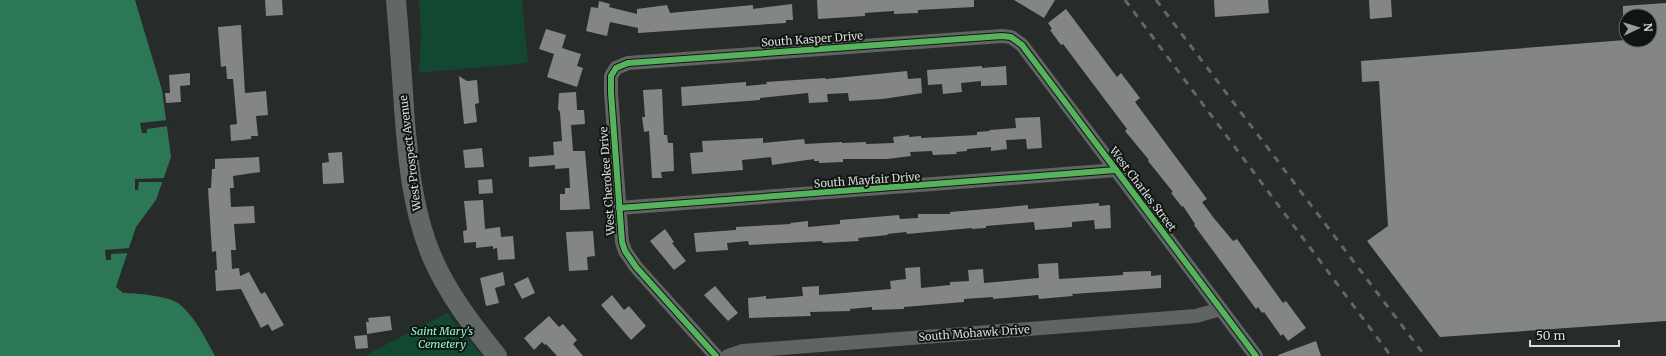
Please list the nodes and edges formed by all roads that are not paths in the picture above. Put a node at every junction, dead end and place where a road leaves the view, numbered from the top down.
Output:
1 (396, 0) edge
2 (1011, 37) joint
3 (616, 68) joint
4 (1116, 170) junction
5 (618, 208) junction
6 (1221, 309) junction
7 (497, 356) edge
8 (716, 356) edge
9 (728, 356) edge
10 (1256, 356) edge

1 - 7 main road, West Prospect Avenue
2 - 3 street, South Kasper Drive
2 - 4 street, West Charles Street
3 - 5 street, West Cherokee Drive
4 - 5 street, South Mayfair Drive
4 - 6 street, West Charles Street
5 - 8 street, West Cherokee Drive
6 - 9 street, South Mohawk Drive
6 - 10 street, West Charles Street

